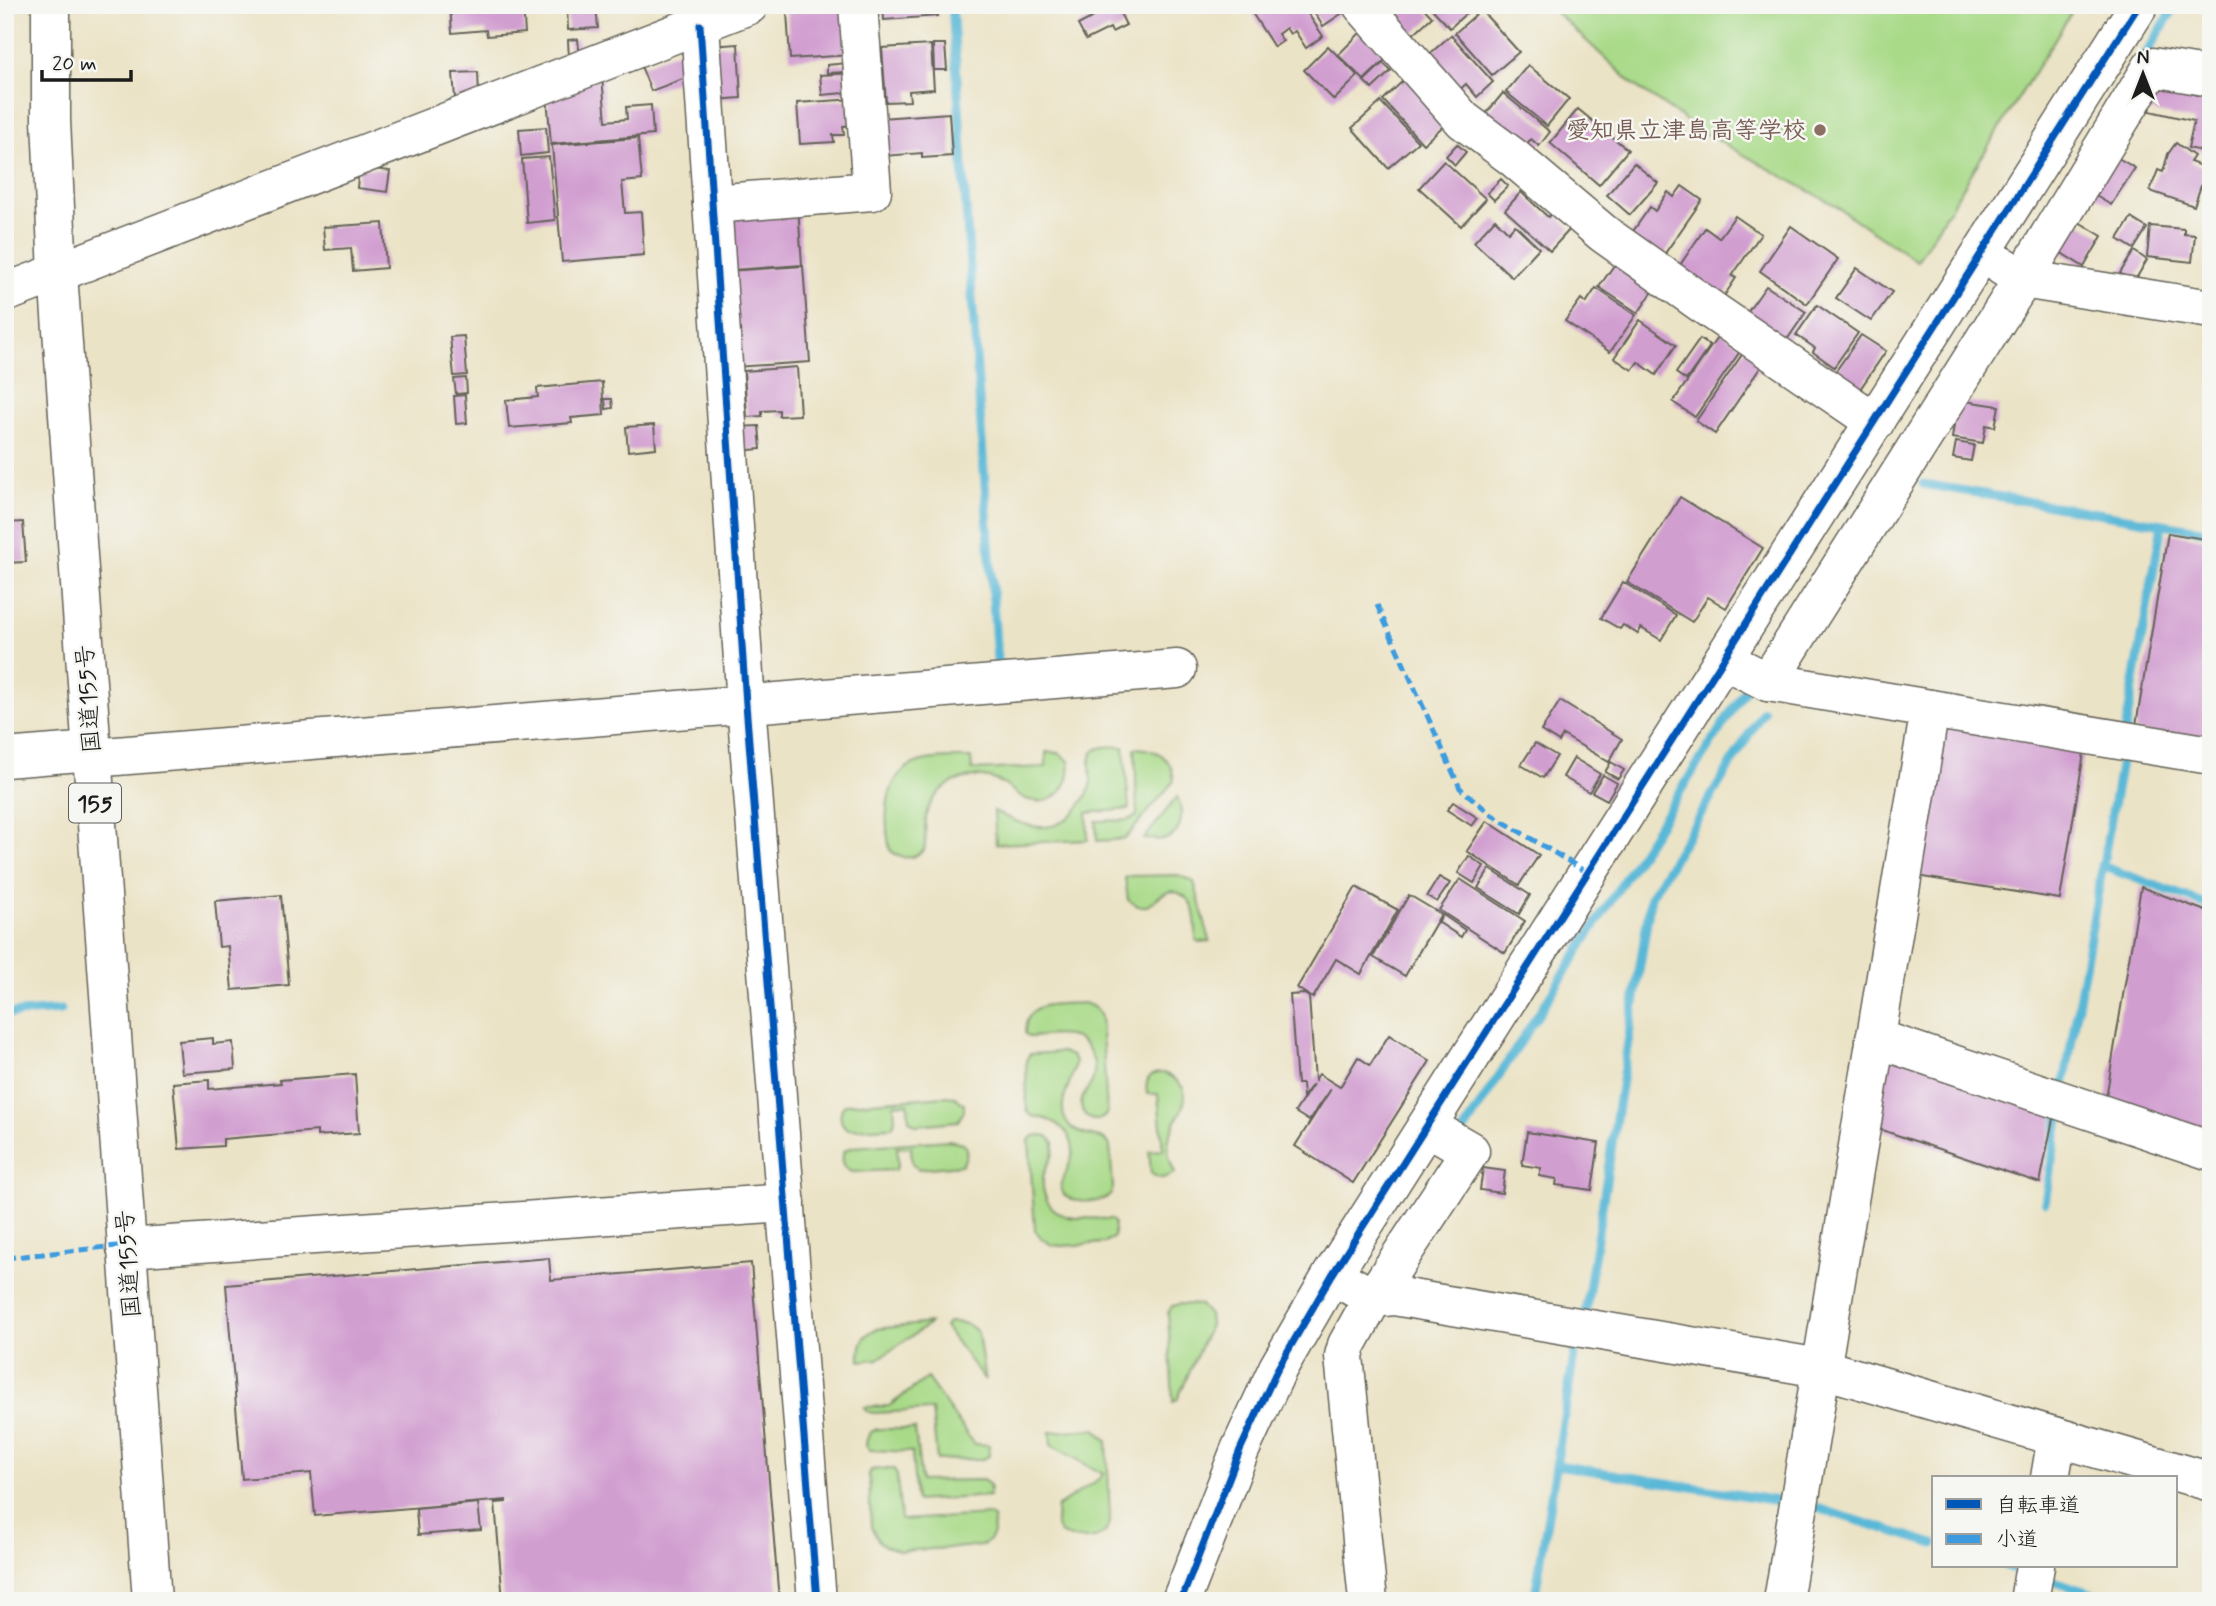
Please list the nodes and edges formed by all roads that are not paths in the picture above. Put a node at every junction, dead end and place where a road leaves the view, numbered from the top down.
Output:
1 (51, 5) edge
2 (749, 5) edge
3 (858, 5) edge
4 (1362, 5) edge
5 (2139, 5) edge
6 (700, 25) junction
7 (2211, 77) edge
8 (712, 204) junction
9 (2006, 268) junction
10 (58, 273) junction
11 (5, 292) edge
12 (2211, 309) edge
13 (1875, 422) junction
14 (1177, 669) dead end
15 (1750, 673) junction
16 (746, 704) junction
17 (1930, 709) junction
18 (92, 754) junction
19 (2211, 755) edge
20 (5, 758) edge
21 (1875, 1038) junction
22 (1447, 1138) junction
23 (2211, 1151) edge
24 (786, 1203) junction
25 (126, 1248) junction
26 (1357, 1289) junction
27 (1820, 1368) junction
28 (2057, 1437) junction
29 (2050, 1476) edge
30 (2211, 1482) edge
31 (2035, 1568) edge
32 (152, 1601) edge
33 (817, 1601) edge
34 (1181, 1601) edge
35 (1368, 1601) edge
36 (1783, 1601) edge
37 (2029, 1601) edge

1 - 10 main road, 国道155号 / 155
2 - 6 main road
3 - 8 main road
4 - 13 main road
5 - 9 main road
6 - 8 main road
6 - 10 main road
7 - 9 main road
8 - 16 main road
9 - 12 main road
9 - 13 main road
9 - 15 main road
10 - 11 main road
10 - 18 main road, 国道155号 / 155
13 - 15 main road
14 - 16 main road
15 - 17 main road
15 - 22 main road
16 - 18 main road
16 - 24 main road
17 - 19 main road
17 - 21 main road
18 - 20 main road
18 - 25 main road, 国道155号 / 155
21 - 23 main road
21 - 27 main road
22 - 26 main road
22 - 26 main road
24 - 25 main road
24 - 33 main road
25 - 32 main road, 国道155号 / 155
26 - 27 main road
26 - 34 main road
26 - 35 main road
27 - 28 main road
27 - 36 main road
28 - 29 main road
28 - 30 main road
31 - 37 main road

